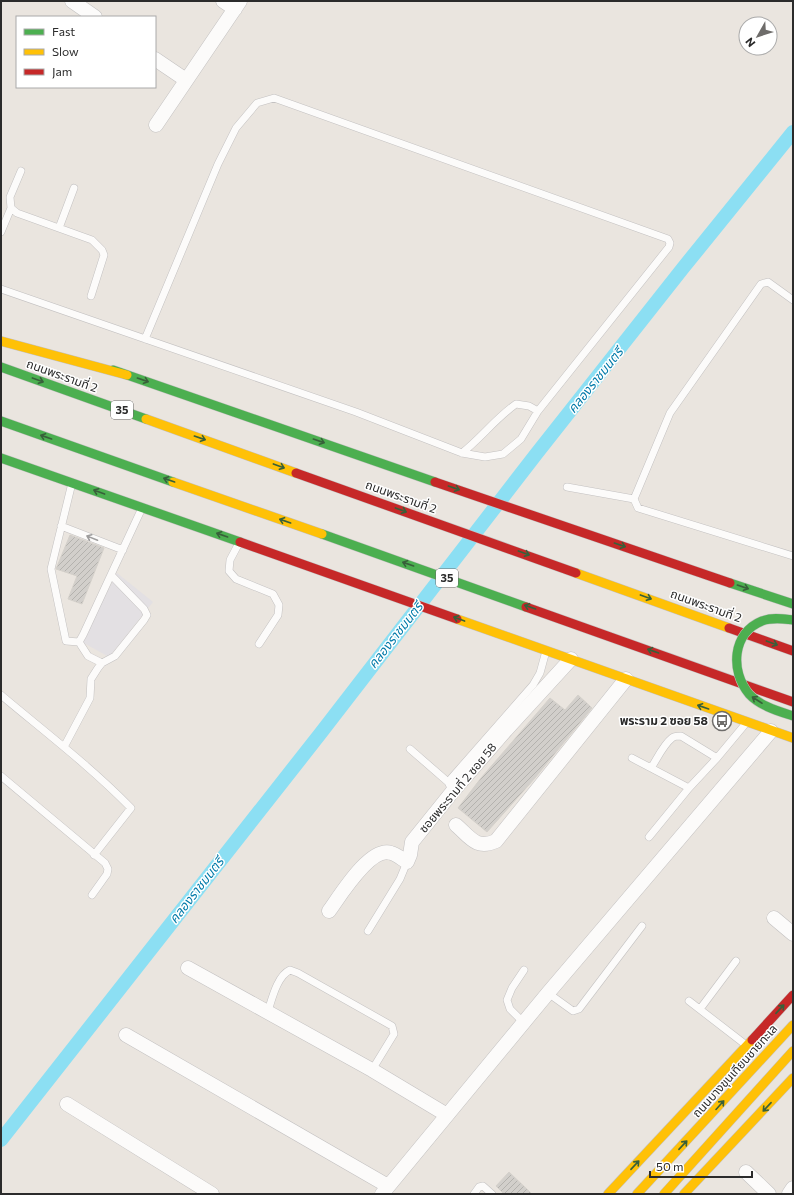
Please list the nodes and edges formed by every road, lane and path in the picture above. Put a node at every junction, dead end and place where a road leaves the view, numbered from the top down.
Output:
1 (72, 1) edge
2 (223, 1) edge
3 (238, 5) edge
4 (94, 16) edge
5 (156, 60) edge
6 (186, 80) junction
7 (156, 125) dead end
8 (21, 171) dead end
9 (74, 188) dead end
10 (11, 208) junction
11 (59, 228) junction
12 (1, 232) edge
13 (1, 289) edge
14 (91, 296) dead end
15 (793, 300) edge
16 (23, 338) dead end
17 (145, 339) junction
18 (1, 341) edge
19 (1, 367) edge
20 (127, 375) junction
21 (1, 376) edge
22 (538, 411) junction
23 (1, 421) edge
24 (183, 440) dead end
25 (462, 453) junction
26 (1, 458) edge
27 (72, 483) junction
28 (567, 487) dead end
29 (634, 499) junction
30 (142, 508) junction
31 (61, 526) junction
32 (240, 542) junction
33 (123, 550) junction
34 (793, 556) edge
35 (112, 576) junction
36 (793, 604) edge
37 (793, 620) edge
38 (79, 642) junction
39 (259, 644) dead end
40 (546, 650) junction
41 (793, 651) edge
42 (571, 659) junction
43 (102, 663) junction
44 (626, 679) junction
45 (1, 695) edge
46 (793, 702) edge
47 (793, 716) edge
48 (748, 722) junction
49 (771, 731) junction
50 (793, 738) edge
51 (64, 747) junction
52 (410, 749) dead end
53 (632, 758) dead end
54 (717, 758) junction
55 (651, 768) junction
56 (1, 776) edge
57 (451, 787) junction
58 (689, 788) junction
59 (456, 825) dead end
60 (649, 837) dead end
61 (94, 854) junction
62 (407, 862) junction
63 (92, 895) dead end
64 (329, 911) dead end
65 (774, 918) dead end
66 (642, 926) dead end
67 (368, 930) dead end
68 (793, 934) edge
69 (736, 961) dead end
70 (188, 968) dead end
71 (524, 970) dead end
72 (548, 993) junction
73 (793, 995) edge
74 (689, 1001) dead end
75 (700, 1009) junction
76 (268, 1011) junction
77 (524, 1023) junction
78 (793, 1025) edge
79 (126, 1034) dead end
80 (746, 1046) junction
81 (793, 1051) edge
82 (372, 1070) junction
83 (793, 1078) edge
84 (67, 1104) dead end
85 (447, 1115) junction
86 (746, 1172) dead end
87 (793, 1188) edge
88 (385, 1190) edge
89 (212, 1194) edge
90 (474, 1194) edge
91 (492, 1194) edge
92 (608, 1194) edge
93 (637, 1194) edge
94 (664, 1194) edge
95 (684, 1194) edge
96 (769, 1194) edge
97 (789, 1194) edge

1 - 4 street
2 - 3 street
3 - 6 street
5 - 6 street
6 - 7 street
8 - 10 lane
9 - 11 lane
10 - 11 lane
10 - 12 lane
11 - 14 lane
13 - 17 lane
15 - 29 lane
16 - 20 main road, ถนนพระรามที่ 2
17 - 22 lane
17 - 25 lane
18 - 20 main road
19 -> 41 main road, ถนนพระรามที่ 2 / 35
20 -> 36 main road, ถนนพระรามที่ 2
21 - 24 main road
22 - 25 lane
22 - 25 lane
46 -> 23 main road, 35
26 - 27 main road
30 -> 27 main road
27 - 31 lane
28 - 29 lane
29 - 34 lane
32 -> 30 main road
30 - 33 lane
33 -> 31 lane
31 - 38 lane
32 - 39 lane
40 -> 32 main road
33 - 35 lane
35 - 38 lane
35 - 43 lane
47 -> 37 main road, bridge
38 - 43 lane
40 - 42 main road
40 - 57 lane
42 - 44 main road
42 - 57 street, ซอยพระรามที่ 2 ซอย 58
43 - 51 lane
48 -> 44 main road
44 - 59 street
45 - 51 lane
48 - 49 main road
48 - 54 lane
49 - 50 main road
49 - 72 street
51 - 61 lane
52 - 57 lane
53 - 55 lane
54 - 55 lane
54 - 58 lane
55 - 58 lane
56 - 61 lane
57 - 62 street, ซอยพระรามที่ 2 ซอย 58
58 - 60 lane
61 - 63 lane
62 - 64 street
62 - 67 lane, ซอยพระรามที่ 2 ซอย 58
65 - 68 street
66 - 72 lane
69 - 75 lane
70 - 76 street
71 - 77 lane
72 - 77 street
80 -> 73 main road
74 - 75 lane
75 - 80 lane
76 - 82 street
76 - 82 lane
77 - 85 street
93 -> 78 main road, ถนนบางขุนเทียนชายทะเล
79 - 88 street
92 -> 80 main road
81 - 94 main road
82 - 85 street
83 -> 95 main road
84 - 89 street
85 - 88 street
86 - 96 street
87 - 97 street
90 - 91 lane

